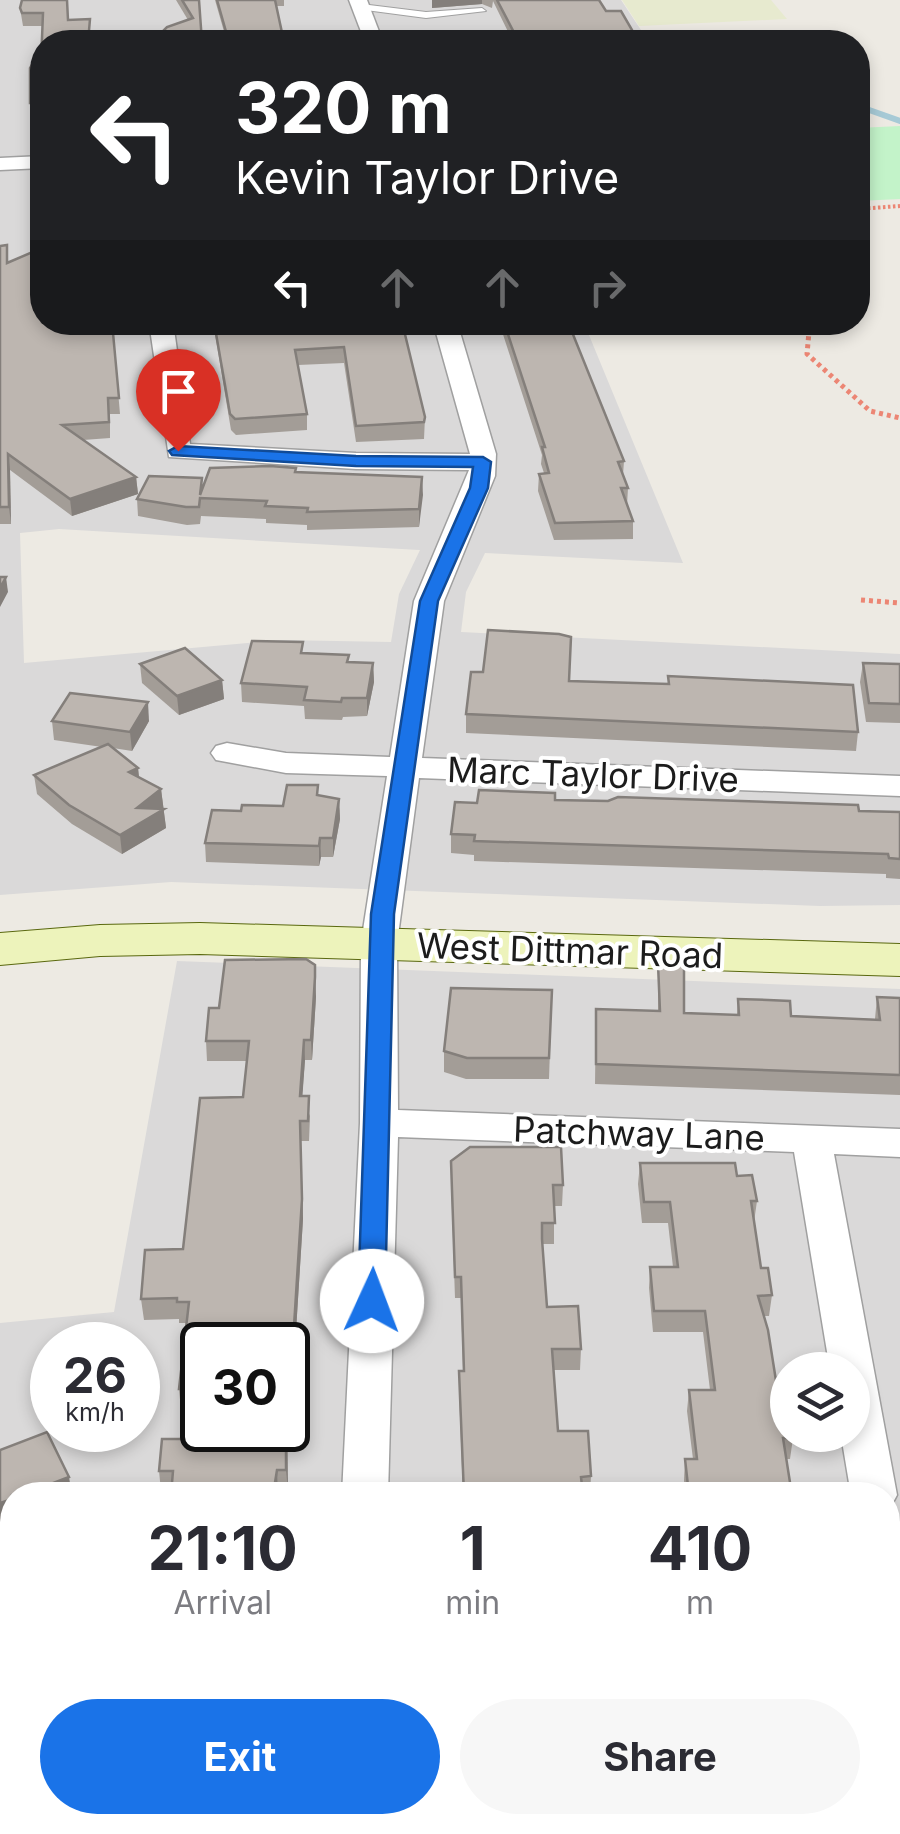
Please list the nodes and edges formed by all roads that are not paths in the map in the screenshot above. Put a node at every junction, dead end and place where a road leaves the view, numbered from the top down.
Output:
1 (359, 4) edge
2 (482, 11) dead end
3 (369, 30) edge
4 (30, 163) edge
5 (0, 164) edge
6 (163, 335) edge
7 (449, 335) edge
8 (483, 462) junction
9 (227, 753) dead end
10 (404, 768) junction
11 (900, 786) edge
12 (0, 919) edge
13 (381, 928) junction
14 (900, 931) edge
15 (0, 949) edge
16 (900, 960) edge
17 (378, 1123) junction
18 (812, 1140) junction
19 (900, 1143) edge
20 (849, 1352) edge
21 (866, 1452) edge
22 (365, 1482) edge
23 (872, 1482) edge

1 - 2 lane
1 - 3 street
4 - 5 street
6 - 8 street
7 - 8 street
8 - 10 street
9 - 10 street, Marc Taylor Drive
10 - 11 street, Marc Taylor Drive
10 - 13 street
12 - 13 street, West Dittmar Road
13 - 14 street, West Dittmar Road
13 - 15 street, West Dittmar Road
13 - 16 street, West Dittmar Road
13 - 17 street
17 - 18 street, Patchway Lane
17 - 22 street
18 - 19 street, Patchway Lane
18 - 20 street
21 - 23 street

